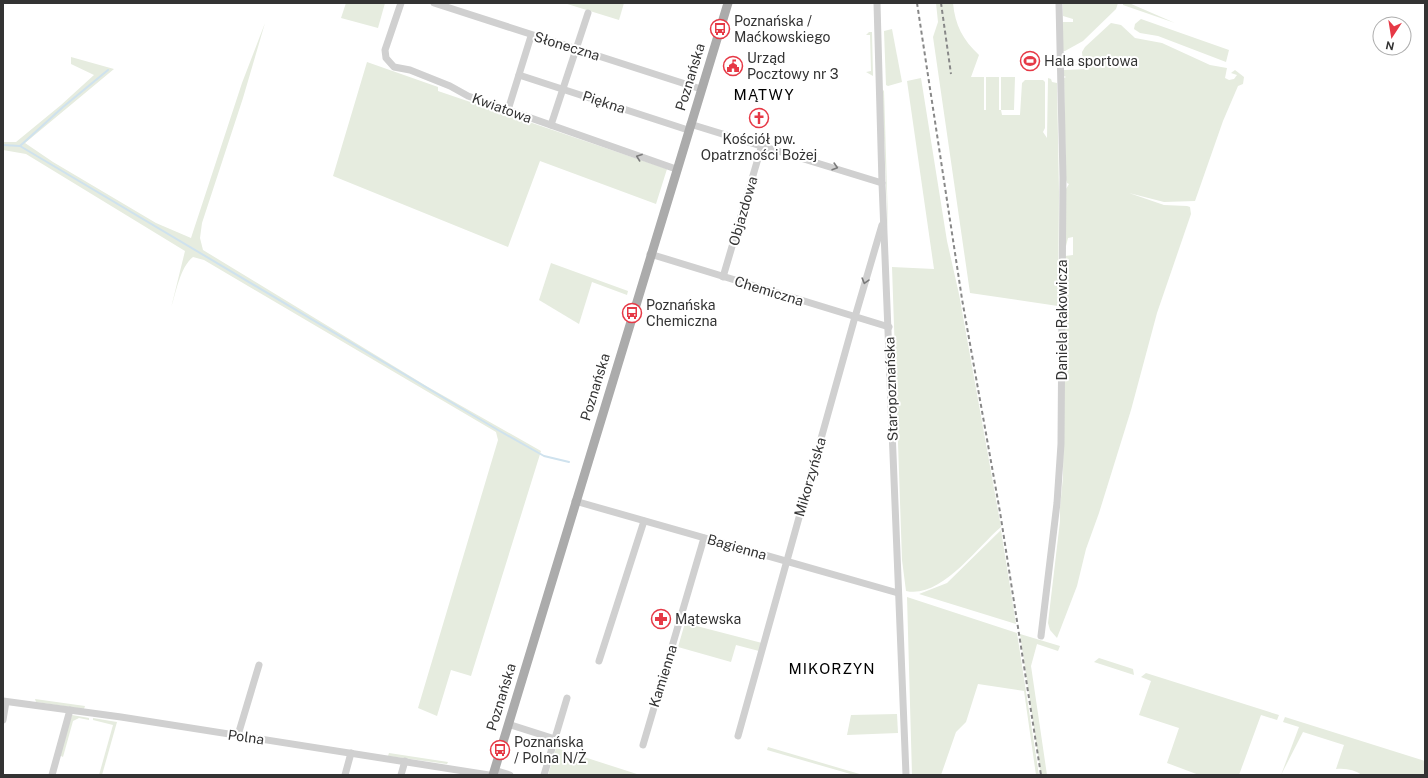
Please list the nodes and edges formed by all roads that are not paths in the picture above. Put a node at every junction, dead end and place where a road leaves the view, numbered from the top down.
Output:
1 (401, 3) edge
2 (434, 3) edge
3 (1059, 3) edge
4 (876, 4) edge
5 (727, 5) edge
6 (588, 13) dead end
7 (531, 36) junction
8 (576, 48) junction
9 (519, 75) junction
10 (563, 88) junction
11 (701, 89) junction
12 (508, 110) junction
13 (550, 125) junction
14 (689, 127) junction
15 (762, 145) junction
16 (676, 169) junction
17 (882, 183) junction
18 (884, 219) junction
19 (876, 246) junction
20 (885, 247) junction
21 (650, 254) junction
22 (723, 277) junction
23 (855, 317) junction
24 (889, 327) junction
25 (575, 501) junction
26 (644, 521) junction
27 (704, 538) junction
28 (786, 561) junction
29 (898, 593) junction
30 (1041, 636) dead end
31 (599, 661) dead end
32 (259, 665) dead end
33 (567, 698) dead end
34 (4, 701) edge
35 (70, 710) junction
36 (3, 720) edge
37 (508, 724) junction
38 (238, 735) junction
39 (738, 736) dead end
40 (555, 738) junction
41 (643, 745) dead end
42 (351, 753) junction
43 (405, 761) junction
44 (492, 773) edge
45 (52, 775) edge
46 (345, 775) edge
47 (401, 775) edge
48 (510, 775) edge
49 (544, 775) edge
50 (906, 775) edge

1 - 12 street, Kwiatowa
2 - 7 street, Słoneczna
3 - 30 street, Daniela Rakowicza
4 - 17 street, Staropoznańska
5 - 11 main road, Poznańska
6 - 8 street
7 - 8 street, Słoneczna
7 - 9 street
8 - 10 street
8 - 11 street, Słoneczna
9 - 10 street, Piękna
9 - 12 street
10 - 13 street
10 - 14 street, Piękna
11 - 14 main road, Poznańska
12 - 13 street, Kwiatowa
16 -> 13 street, Kwiatowa
14 - 15 street
14 - 16 main road, Poznańska
15 -> 17 street
15 - 22 street, Objazdowa
16 - 21 main road, Poznańska
17 - 18 street, Staropoznańska
18 - 19 street, Mikorzyńska
18 - 20 street, Staropoznańska
19 - 20 street
19 -> 23 street, Mikorzyńska
20 - 24 street, Staropoznańska
21 - 22 street, Chemiczna
21 - 25 main road, Poznańska
22 - 23 street, Chemiczna
23 - 24 street, Chemiczna
23 - 28 street, Mikorzyńska
24 - 29 street, Staropoznańska
25 - 26 street, Bagienna
25 - 37 main road, Poznańska
26 - 27 street, Bagienna
26 - 31 street
27 - 28 street, Bagienna
27 - 41 street, Kamienna
28 - 29 street, Bagienna
28 - 39 street, Mikorzyńska
29 - 50 street, Staropoznańska
32 - 38 street
33 - 40 street
34 - 35 street, Polna
34 - 36 street
35 - 38 street, Polna
35 - 45 street
37 - 40 street
37 - 44 main road, Poznańska
38 - 42 street, Polna
40 - 49 street
42 - 43 street, Polna
42 - 46 street
43 - 44 street, Polna
43 - 47 street
44 - 48 street, Polna

